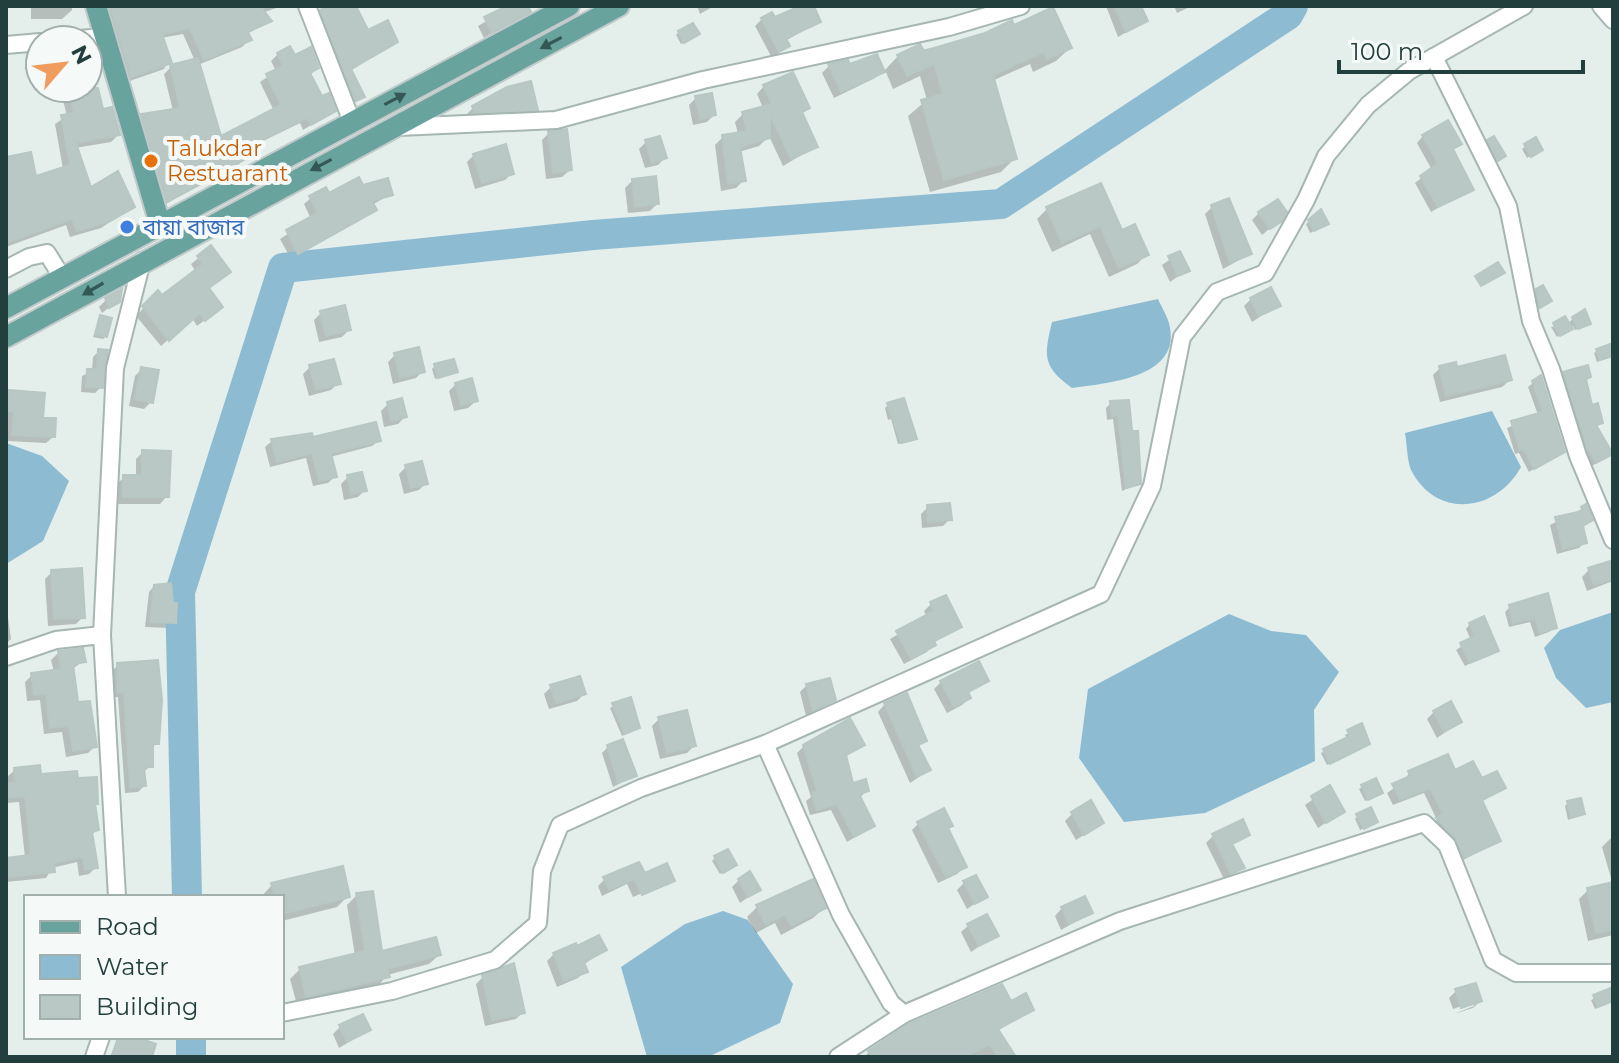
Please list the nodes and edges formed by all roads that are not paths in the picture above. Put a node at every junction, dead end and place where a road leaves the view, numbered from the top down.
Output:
1 (307, 6) edge
2 (569, 6) edge
3 (619, 6) edge
4 (1021, 6) edge
5 (1524, 6) edge
6 (1601, 6) edge
7 (1613, 20) edge
8 (104, 40) edge
9 (1434, 57) junction
10 (435, 77) junction
11 (446, 99) junction
12 (352, 122) junction
13 (393, 127) junction
14 (160, 224) junction
15 (142, 261) junction
16 (6, 269) edge
17 (62, 277) junction
18 (6, 308) edge
19 (6, 337) edge
20 (1613, 540) edge
21 (102, 635) junction
22 (6, 657) edge
23 (765, 744) junction
24 (117, 895) edge
25 (1613, 973) edge
26 (284, 1013) edge
27 (904, 1014) junction
28 (848, 1054) edge

1 - 12 street
2 - 10 main road
3 -> 11 main road
4 - 13 street
5 - 9 street
6 - 7 street
8 - 14 main road
9 - 20 street
9 - 23 street
10 - 11 main road
12 -> 10 main road
11 - 13 main road
12 - 14 main road
13 -> 15 main road
14 - 17 main road
15 -> 19 main road
15 - 21 street
16 - 17 street
17 - 18 main road
21 - 22 street
21 - 24 street
23 - 26 street
23 - 27 street
25 - 27 street
27 - 28 street

